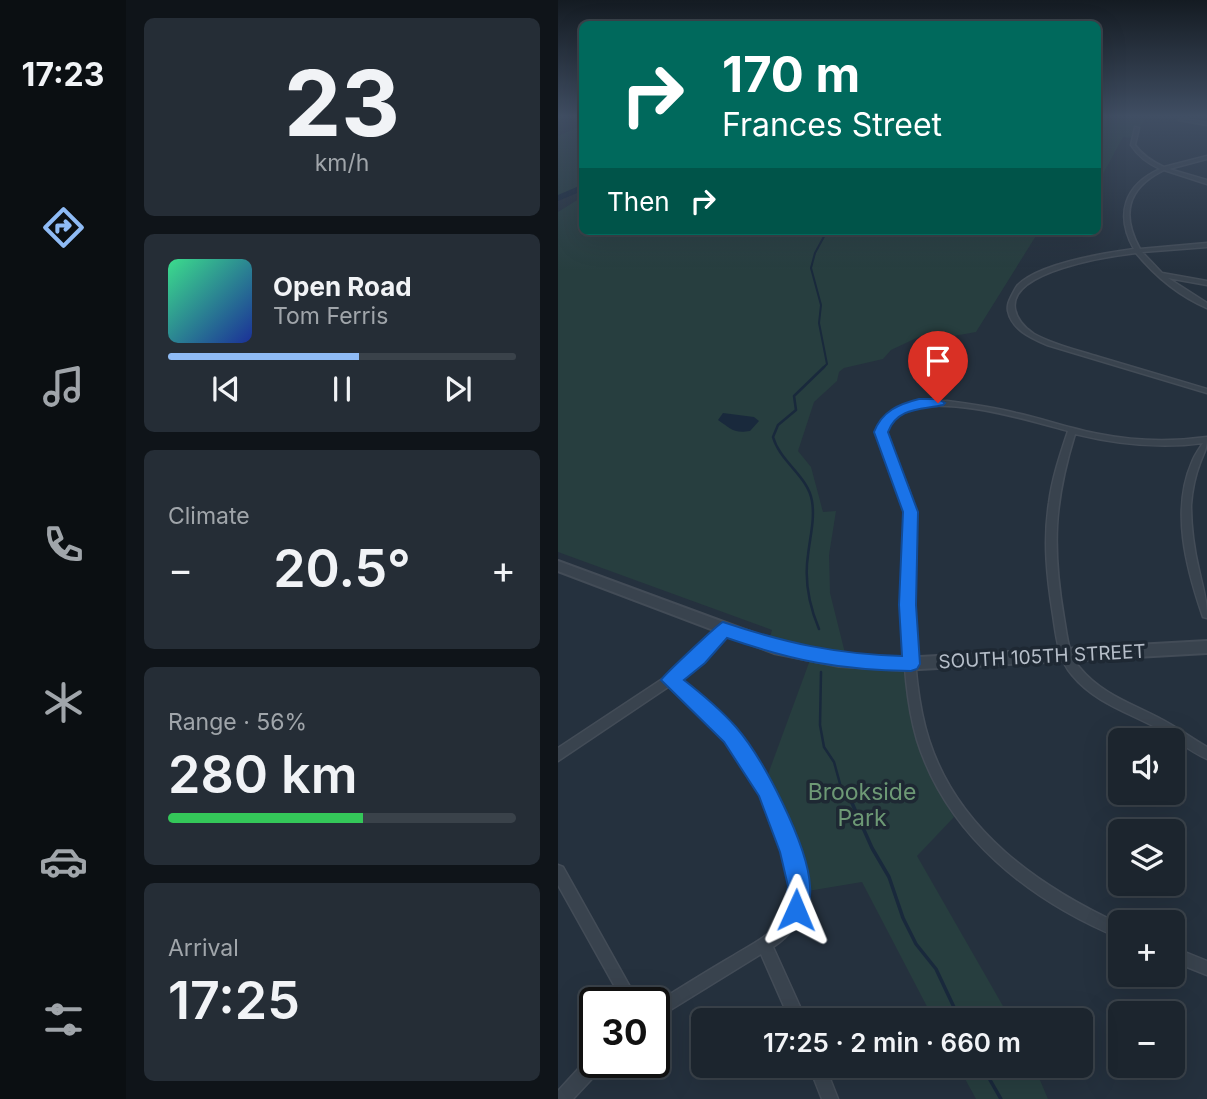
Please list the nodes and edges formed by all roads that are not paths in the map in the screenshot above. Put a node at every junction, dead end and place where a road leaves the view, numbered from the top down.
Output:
1 (1167, 168) joint
2 (1207, 182) edge
3 (1207, 245) edge
4 (1138, 250) junction
5 (1160, 275) junction
6 (1207, 283) edge
7 (1207, 306) edge
8 (1207, 391) edge
9 (1072, 431) junction
10 (1207, 442) edge
11 (558, 566) edge
12 (1207, 614) edge
13 (723, 629) junction
14 (1207, 647) edge
15 (1066, 654) junction
16 (911, 664) junction
17 (671, 680) junction
18 (1207, 753) edge
19 (558, 755) edge
20 (558, 872) edge
21 (1108, 925) edge
22 (764, 944) junction
23 (1185, 959) edge
24 (1207, 968) edge
25 (623, 987) edge
26 (670, 1003) edge
27 (793, 1008) edge
28 (582, 1078) edge
29 (822, 1078) edge
30 (563, 1099) edge
31 (830, 1099) edge

1 - 2 street
1 - 4 street
3 - 4 street
4 - 5 street
4 - 8 street
5 - 6 street
5 - 7 street
9 - 10 street
9 - 15 street
9 - 16 street
10 - 12 street
11 - 13 street, SOUTH 105TH STREET
13 - 16 street, SOUTH 105TH STREET
13 - 17 street
14 - 15 street, SOUTH 105TH STREET
15 - 16 street, SOUTH 105TH STREET
15 - 18 street
16 - 21 street
17 - 19 street
17 - 22 street
20 - 25 street
22 - 26 street
22 - 27 street
23 - 24 street
28 - 30 street
29 - 31 street

